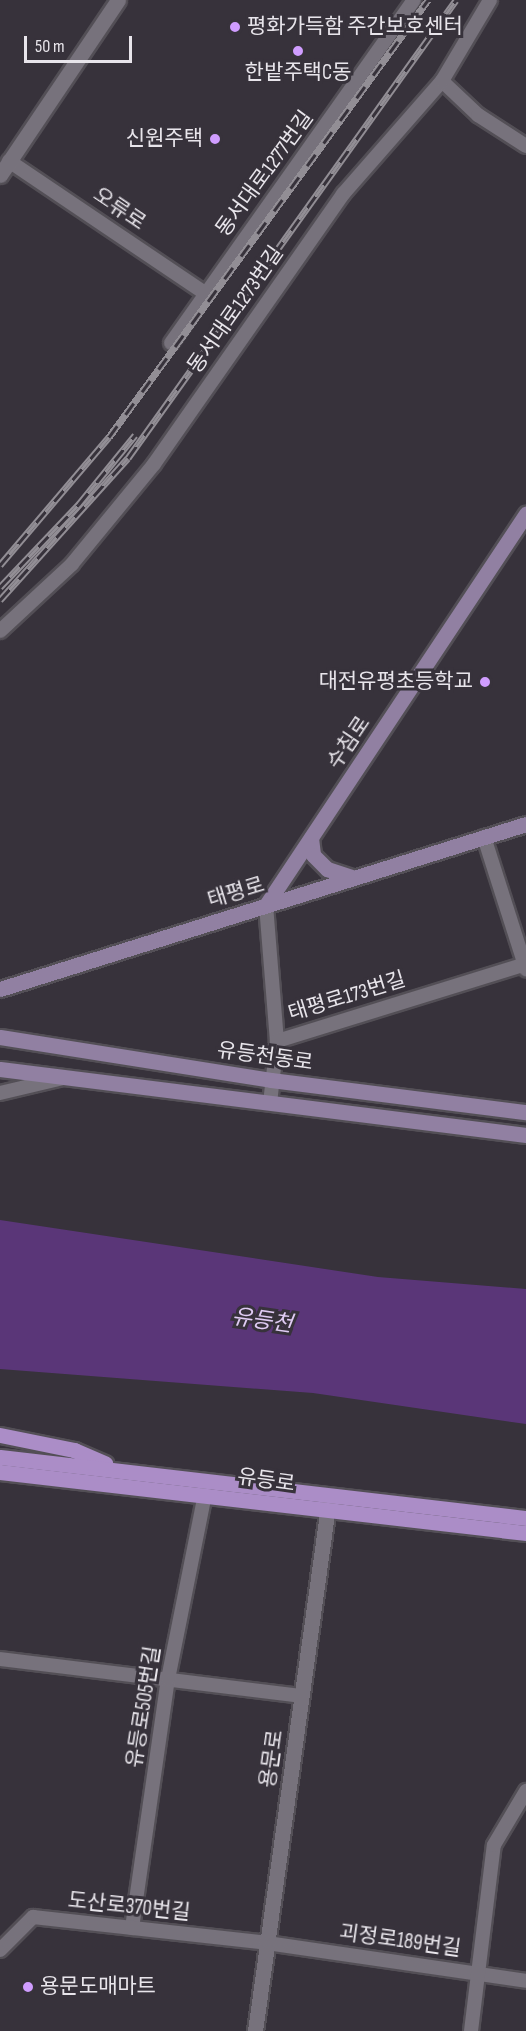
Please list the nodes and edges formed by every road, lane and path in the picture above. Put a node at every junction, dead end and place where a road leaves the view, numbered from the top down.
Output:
1 (118, 0) edge
2 (414, 0) edge
3 (490, 0) edge
4 (442, 81) junction
5 (526, 146) edge
6 (9, 161) junction
7 (0, 175) edge
8 (205, 293) junction
9 (171, 343) dead end
10 (526, 513) edge
11 (0, 631) edge
12 (526, 824) edge
13 (484, 837) junction
14 (311, 838) junction
15 (354, 878) junction
16 (266, 905) junction
17 (526, 966) edge
18 (0, 989) edge
19 (0, 1037) edge
20 (277, 1041) junction
21 (0, 1069) edge
22 (65, 1077) junction
23 (271, 1080) junction
24 (0, 1093) edge
25 (270, 1103) junction
26 (526, 1112) edge
27 (526, 1135) edge
28 (0, 1435) edge
29 (0, 1457) edge
30 (122, 1470) junction
31 (0, 1472) edge
32 (330, 1493) junction
33 (205, 1494) junction
34 (328, 1510) junction
35 (526, 1518) edge
36 (526, 1533) edge
37 (0, 1659) edge
38 (168, 1679) junction
39 (302, 1696) junction
40 (526, 1791) edge
41 (132, 1928) junction
42 (267, 1943) junction
43 (0, 1950) edge
44 (480, 1974) junction
45 (526, 1981) edge
46 (255, 2031) edge
47 (471, 2031) edge

1 - 6 street
2 - 8 street, 동서대로1277번길
3 - 4 street, 동서대로1273번길
4 - 5 street
4 - 11 street, 동서대로1273번길
6 - 7 street
6 - 8 street, 오류로
8 - 9 street, 동서대로1277번길
10 - 14 main road, 수침로
12 - 13 main road, 태평로
13 - 15 main road, 태평로
13 - 17 street
14 - 15 main road
14 - 16 main road, 수침로
15 - 16 main road, 태평로
16 - 18 main road, 태평로
16 - 20 street, 태평로173번길
17 - 20 street, 태평로173번길
19 - 23 main road, 유등천동로
20 - 23 street
21 - 22 main road
22 - 24 street
22 - 25 main road
23 - 25 street
23 - 26 main road, 유등천동로
25 - 27 main road
28 - 30 main road
29 - 30 main road, 유등로
30 - 32 main road, 유등로
31 - 33 main road, 유등로
32 - 34 street, 용문로
32 - 35 main road, 유등로
33 - 34 main road, 유등로
33 - 38 street, 유등로505번길
34 - 36 main road, 유등로
34 - 39 street, 용문로
37 - 38 street
38 - 39 street
38 - 41 street, 유등로505번길
39 - 42 street, 용문로
40 - 44 street
41 - 42 street, 도산로370번길
41 - 43 street, 도산로370번길
42 - 44 street, 괴정로189번길
42 - 46 street, 용문로
44 - 45 street, 괴정로189번길
44 - 47 street

